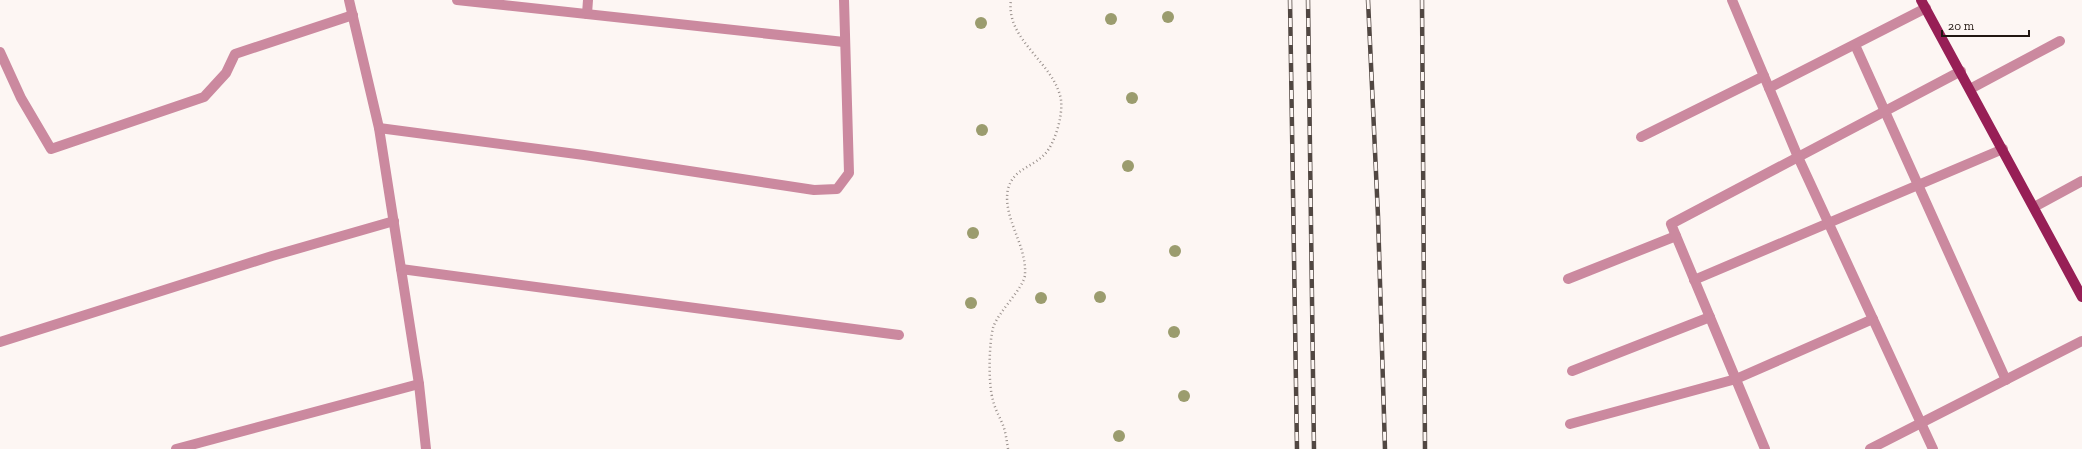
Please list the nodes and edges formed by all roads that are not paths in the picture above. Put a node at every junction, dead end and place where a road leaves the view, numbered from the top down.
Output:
1 (350, 0) edge
2 (457, 0) edge
3 (588, 0) edge
4 (844, 0) edge
5 (1732, 0) edge
6 (1924, 4) edge
7 (586, 14) junction
8 (353, 15) junction
9 (2060, 41) dead end
10 (844, 42) junction
11 (1855, 45) junction
12 (0, 52) edge
13 (1960, 71) junction
14 (1764, 76) junction
15 (1769, 88) junction
16 (1970, 89) junction
17 (1886, 110) junction
18 (379, 128) junction
19 (1640, 137) dead end
20 (2003, 149) junction
21 (1798, 157) junction
22 (2082, 181) edge
23 (1919, 184) junction
24 (2034, 207) junction
25 (394, 221) junction
26 (1828, 223) junction
27 (1676, 236) junction
28 (401, 269) junction
29 (1568, 279) dead end
30 (1694, 280) junction
31 (2082, 297) edge
32 (1710, 317) junction
33 (1873, 319) junction
34 (899, 335) dead end
35 (2082, 341) edge
36 (0, 342) edge
37 (1572, 371) dead end
38 (1736, 378) junction
39 (2006, 380) junction
40 (420, 384) junction
41 (1922, 422) junction
42 (1570, 424) dead end
43 (176, 449) edge
44 (426, 449) edge
45 (1765, 449) edge
46 (1870, 449) edge
47 (1933, 449) edge

1 - 8 street
2 - 7 street
3 - 7 street
4 - 10 street
5 - 14 street
6 - 11 street
6 - 13 main road
7 - 10 street
8 - 12 street
8 - 18 street
9 - 16 street
10 - 18 street
11 - 15 street
11 - 17 street
13 - 16 main road
13 - 17 street
14 - 15 street
14 - 19 street
15 - 21 street
16 - 20 main road
17 - 21 street
17 - 23 street
18 - 25 street
20 - 23 street
20 - 24 main road
21 - 26 street
21 - 27 street
22 - 24 street
23 - 26 street
23 - 39 street
24 - 31 main road
25 - 28 street
25 - 36 street
26 - 30 street
26 - 33 street
27 - 29 street
27 - 30 street
28 - 34 street
28 - 40 street
30 - 32 street
32 - 37 street
32 - 38 street
33 - 38 street
33 - 41 street
35 - 39 street
38 - 42 street
38 - 45 street
39 - 41 street
40 - 43 street
40 - 44 street
41 - 46 street
41 - 47 street

